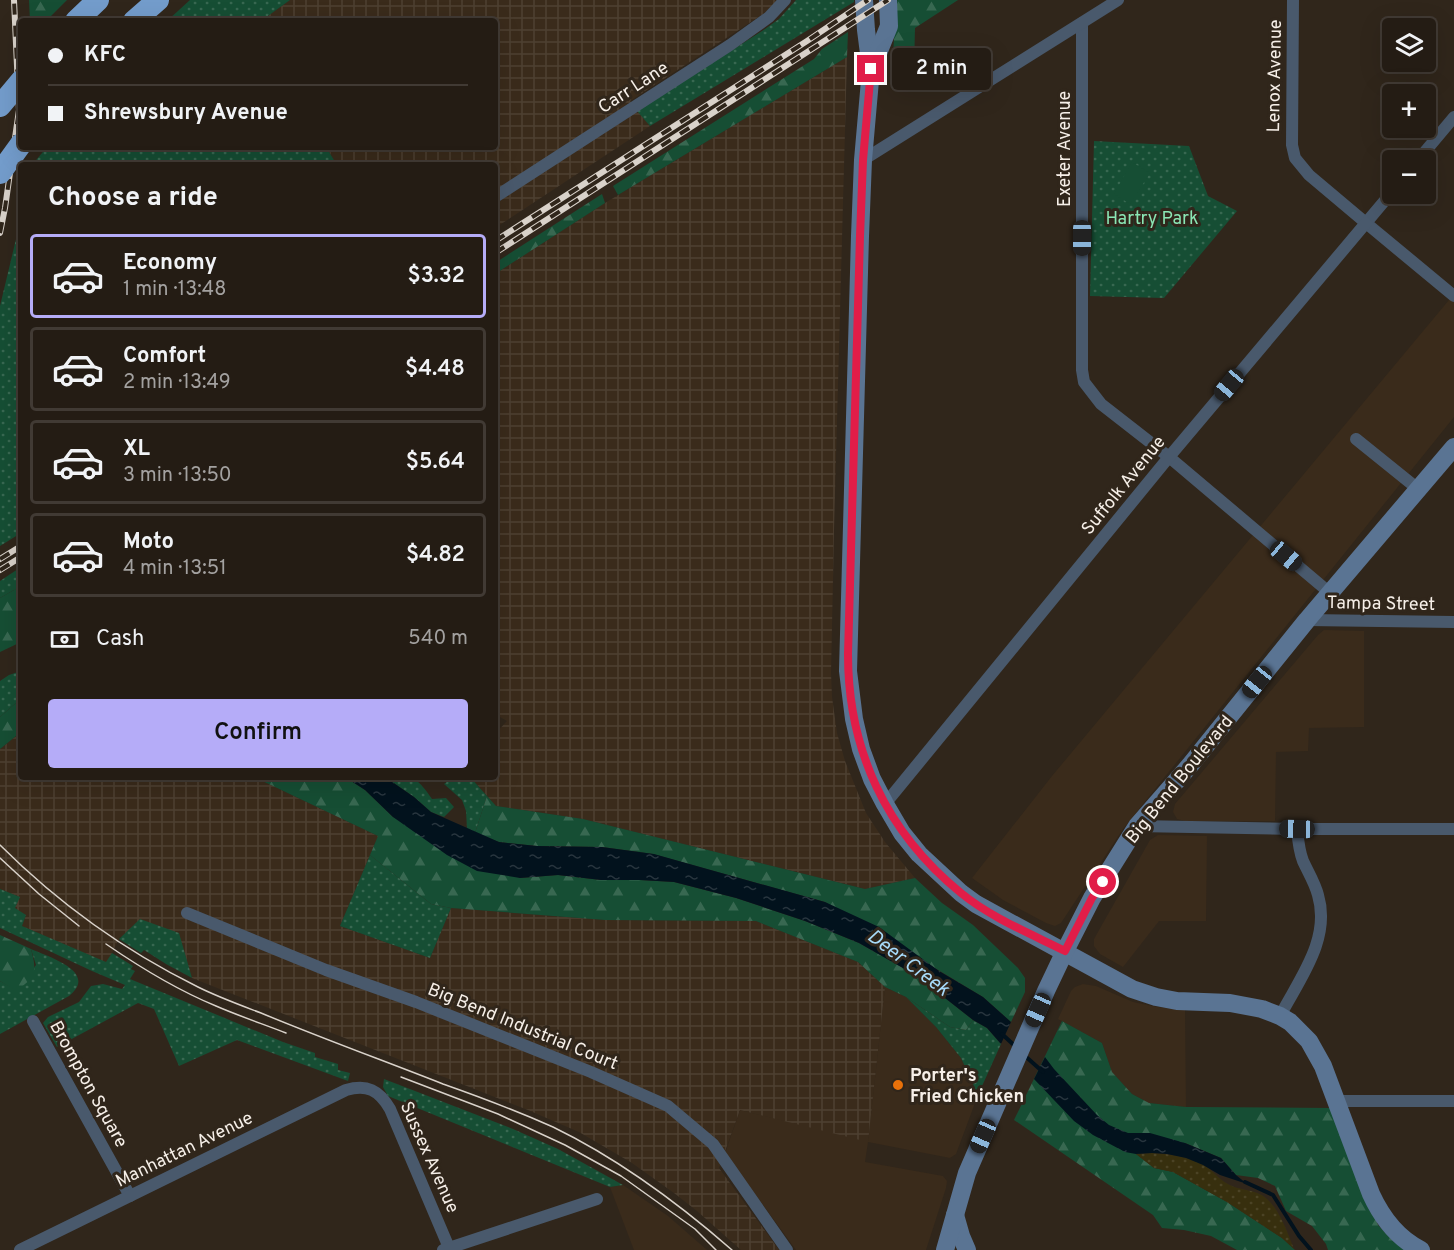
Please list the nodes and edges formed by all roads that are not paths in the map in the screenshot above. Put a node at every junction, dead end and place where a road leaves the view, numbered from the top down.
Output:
1 (98, 0) edge
2 (158, 0) edge
3 (785, 0) edge
4 (864, 0) edge
5 (888, 0) edge
6 (1118, 0) edge
7 (1293, 0) edge
8 (79, 18) edge
9 (137, 18) edge
10 (1082, 23) junction
11 (871, 69) junction
12 (18, 85) edge
13 (0, 106) edge
14 (1454, 117) edge
15 (18, 148) edge
16 (1426, 150) edge
17 (863, 160) junction
18 (0, 173) edge
19 (498, 195) edge
20 (1382, 204) edge
21 (1366, 223) junction
22 (1454, 296) edge
23 (1356, 439) dead end
24 (1454, 447) edge
25 (1169, 457) junction
26 (1418, 489) junction
27 (1330, 592) junction
28 (1307, 621) junction
29 (1454, 622) edge
30 (885, 804) junction
31 (1137, 826) junction
32 (1297, 829) junction
33 (1454, 829) edge
34 (187, 913) dead end
35 (1065, 951) junction
36 (1280, 1016) junction
37 (33, 1021) dead end
38 (366, 1088) joint
39 (1337, 1101) junction
40 (1454, 1101) edge
41 (130, 1196) junction
42 (597, 1198) dead end
43 (955, 1215) junction
44 (448, 1249) edge
45 (20, 1250) edge
46 (787, 1250) edge
47 (945, 1250) edge
48 (967, 1250) edge
49 (1421, 1250) edge

1 - 8 highway
2 - 9 highway
3 - 19 street, Carr Lane
4 - 11 main road
5 - 11 main road
6 - 10 street
7 - 21 street, Lenox Avenue
10 - 17 street
10 - 25 street, Exeter Avenue
11 - 17 main road
12 - 13 highway, bridge
14 - 16 street
15 - 18 highway, bridge
17 - 30 main road
20 - 21 street, Suffolk Avenue
21 - 22 street, Lenox Avenue
21 - 25 street, Suffolk Avenue
23 - 26 street
24 - 26 main road, Big Bend Boulevard
25 - 27 street, Exeter Avenue
25 - 30 street, Suffolk Avenue
26 - 27 main road, Big Bend Boulevard
27 - 28 main road, Big Bend Boulevard
28 - 29 street, Tampa Street
28 - 31 main road, Big Bend Boulevard
30 - 35 main road
31 - 32 street
31 - 35 main road, Big Bend Boulevard
32 - 33 street
32 - 36 street
34 - 46 street, Big Bend Industrial Court
35 - 36 main road
35 - 43 main road, Big Bend Boulevard
36 - 39 main road
37 - 41 street, Brompton Square
38 - 41 street, Manhattan Avenue
38 - 44 street, Sussex Avenue
39 - 40 street
39 - 49 main road
41 - 45 street, Manhattan Avenue
42 - 44 street
43 - 47 main road, Big Bend Boulevard
43 - 48 main road

